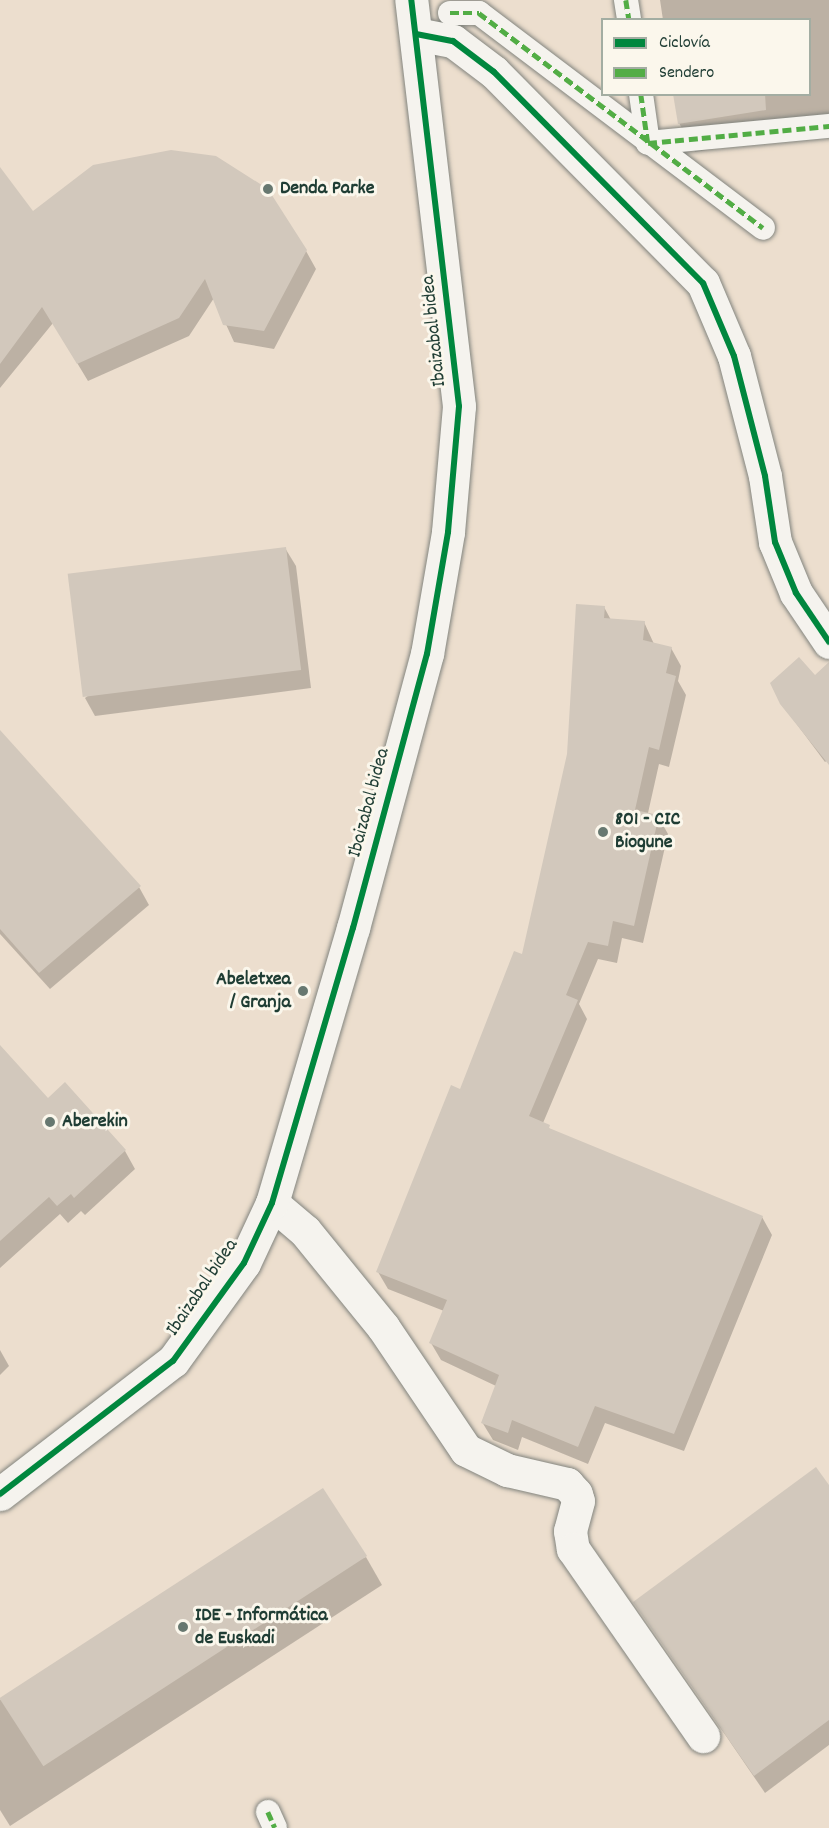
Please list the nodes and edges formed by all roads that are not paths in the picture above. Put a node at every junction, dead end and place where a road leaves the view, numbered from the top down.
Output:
1 (411, 0) edge
2 (626, 0) edge
3 (450, 13) dead end
4 (629, 18) edge
5 (416, 34) junction
6 (641, 96) edge
7 (829, 126) edge
8 (648, 143) junction
9 (763, 228) dead end
10 (829, 642) edge
11 (272, 1203) junction
12 (109, 1413) junction
13 (0, 1475) edge
14 (0, 1494) edge
15 (703, 1736) dead end

1 - 5 street, Ibaizabal bidea
2 - 4 street
3 - 8 street
5 - 10 street
5 - 11 street, Ibaizabal bidea
6 - 8 street
7 - 8 street
8 - 9 street
11 - 12 street, Ibaizabal bidea
11 - 15 street
12 - 13 street, Ibaizabal bidea
12 - 14 street, Ibaizabal bidea

